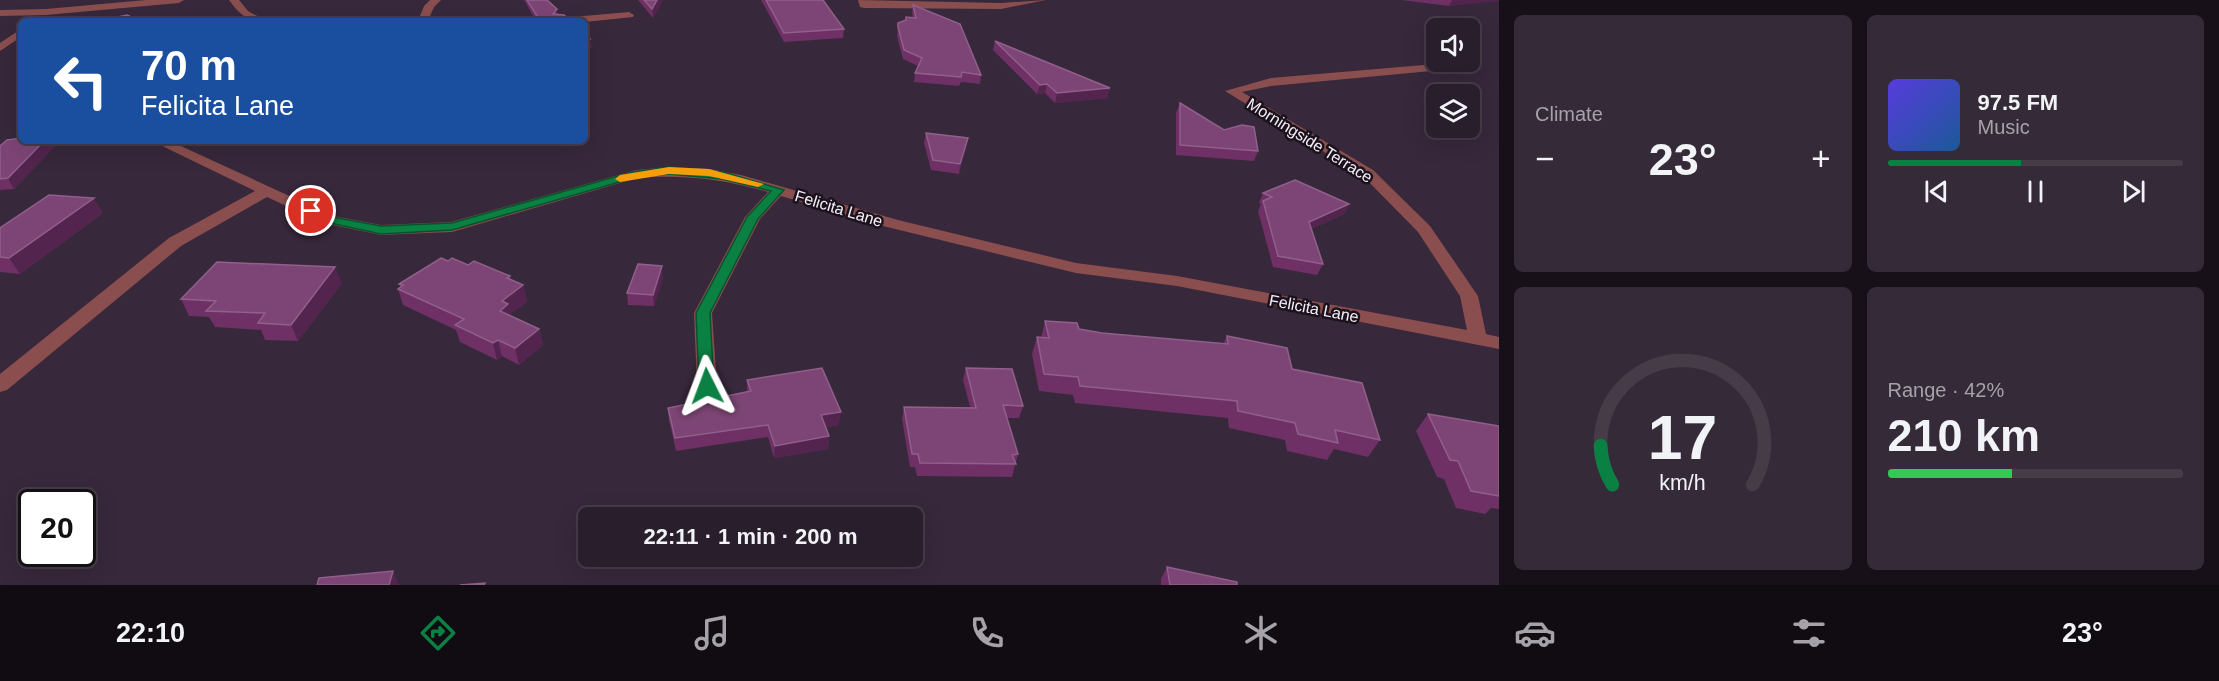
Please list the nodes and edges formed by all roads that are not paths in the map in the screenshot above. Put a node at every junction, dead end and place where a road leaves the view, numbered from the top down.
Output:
1 (179, 0) edge
2 (234, 0) edge
3 (436, 0) edge
4 (1041, 0) edge
5 (863, 2) edge
6 (46, 12) junction
7 (0, 13) edge
8 (629, 15) dead end
9 (39, 18) edge
10 (255, 18) edge
11 (424, 18) edge
12 (588, 19) edge
13 (18, 34) edge
14 (0, 48) edge
15 (1426, 69) edge
16 (165, 144) edge
17 (778, 190) junction
18 (267, 191) junction
19 (1478, 340) junction
20 (1499, 343) edge
21 (0, 385) edge
22 (707, 386) dead end

1 - 6 street
2 - 10 street
3 - 11 street
4 - 5 street
6 - 7 street
6 - 9 street
8 - 12 street
13 - 14 street
15 - 19 street, Morningside Terrace
16 - 18 street, Felicita Lane
17 - 18 street, Felicita Lane
17 - 19 street, Felicita Lane
17 - 22 street
18 - 21 street
19 - 20 street, Felicita Lane

